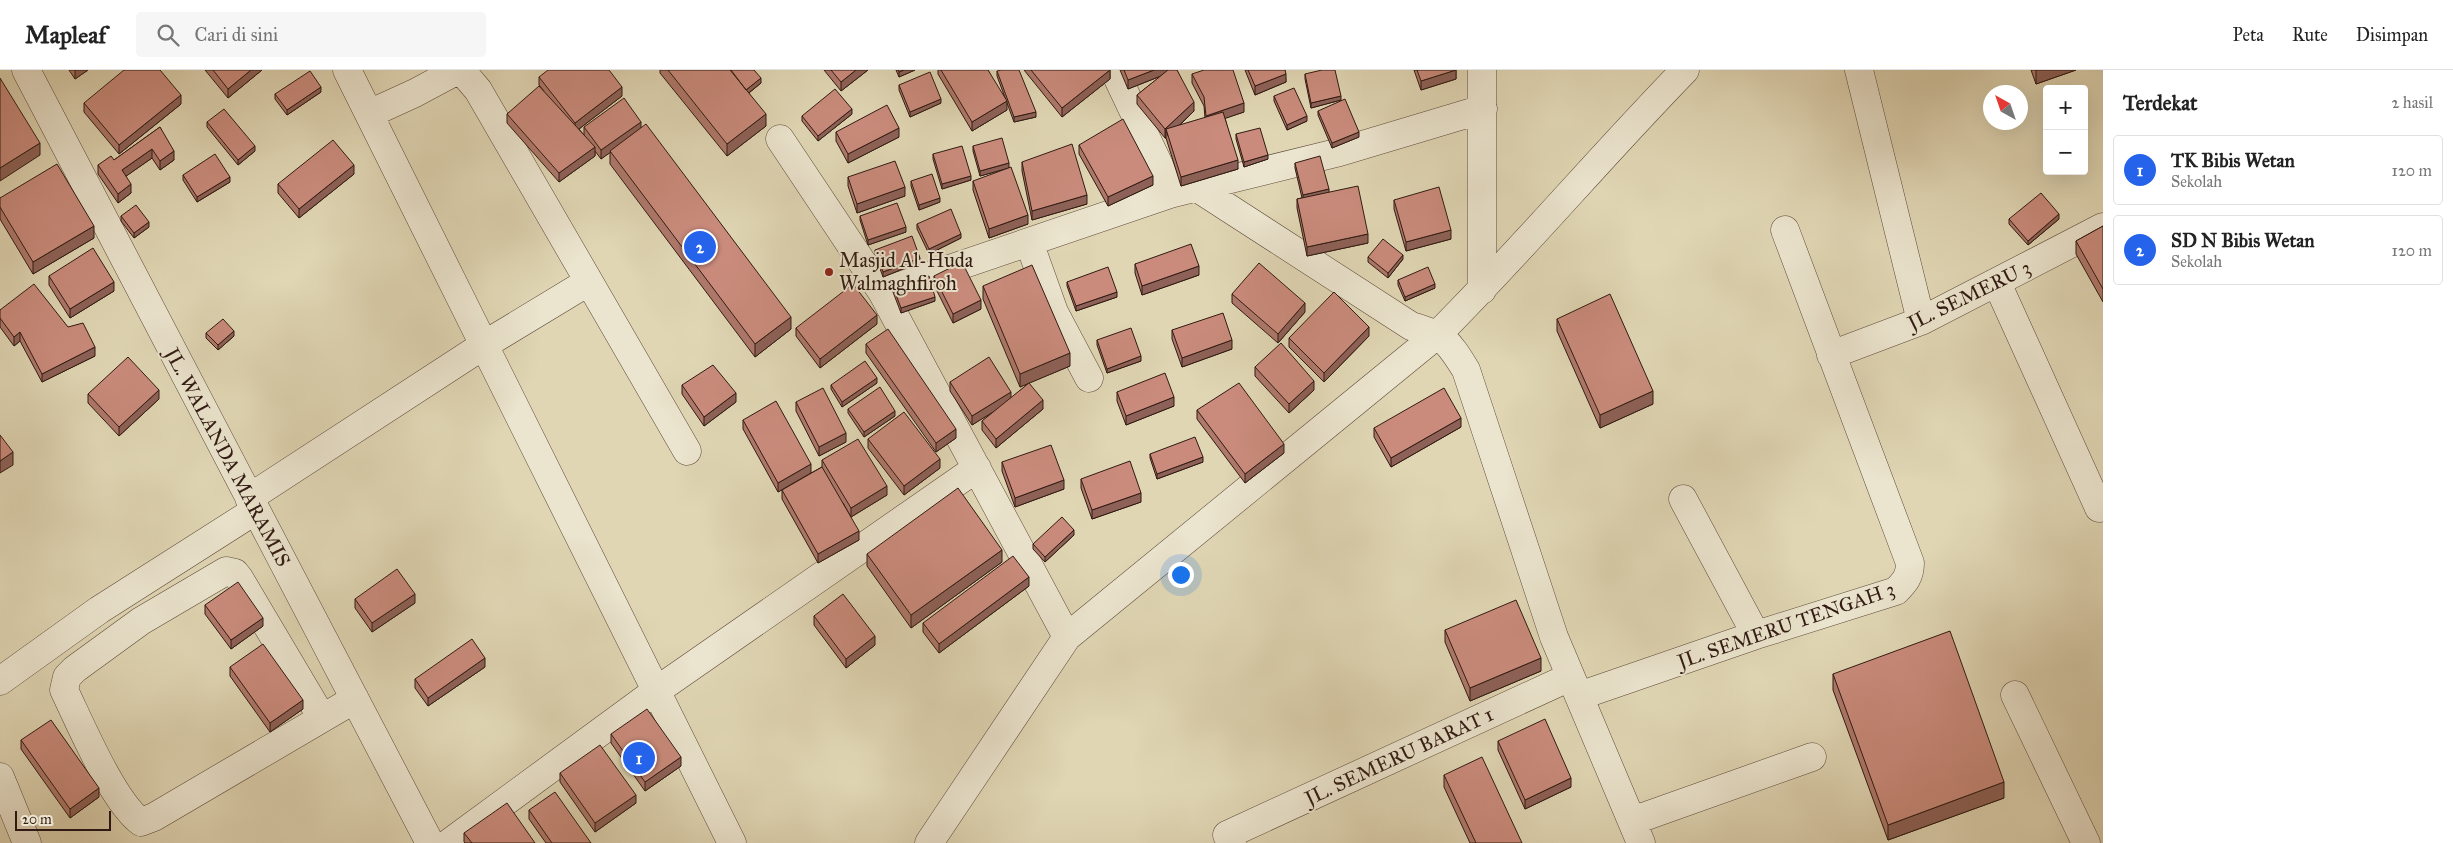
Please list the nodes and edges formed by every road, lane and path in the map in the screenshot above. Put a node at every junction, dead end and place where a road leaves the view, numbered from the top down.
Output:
1 (26, 70) edge
2 (347, 70) edge
3 (459, 70) edge
4 (1114, 70) edge
5 (1482, 70) edge
6 (1685, 70) edge
7 (1859, 70) edge
8 (1483, 109) junction
9 (369, 114) junction
10 (780, 140) dead end
11 (1196, 186) junction
12 (1170, 194) junction
13 (2103, 228) edge
14 (1785, 230) dead end
15 (1029, 242) junction
16 (588, 282) junction
17 (1997, 283) junction
18 (1482, 290) junction
19 (882, 292) junction
20 (1921, 321) junction
21 (1438, 334) junction
22 (484, 344) junction
23 (1831, 355) junction
24 (1088, 378) dead end
25 (687, 451) dead end
26 (977, 468) junction
27 (1683, 499) dead end
28 (252, 504) junction
29 (2099, 508) dead end
30 (1756, 634) junction
31 (1067, 637) junction
32 (0, 682) edge
33 (1575, 686) junction
34 (656, 691) junction
35 (2015, 695) dead end
36 (354, 699) junction
37 (322, 718) junction
38 (1812, 757) dead end
39 (0, 778) edge
40 (1636, 832) edge
41 (1230, 839) edge
42 (27, 843) edge
43 (430, 843) edge
44 (449, 843) edge
45 (732, 843) edge
46 (929, 843) edge
47 (2086, 843) edge

1 - 28 street, JL. WALANDA MARAMIS
2 - 9 street
3 - 9 street
3 - 16 street
4 - 12 street
5 - 8 street
6 - 18 street
7 - 20 street
8 - 11 street
8 - 18 street
9 - 22 street
10 - 19 street
11 - 12 street
11 - 21 street
12 - 15 street
13 - 17 street, JL. SEMERU 3
14 - 23 street
15 - 19 street
15 - 24 street
16 - 22 street
16 - 25 street
17 - 20 street, JL. SEMERU 3
17 - 29 street
18 - 21 street
19 - 26 street
20 - 23 street, JL. SEMERU 3
21 - 31 street
21 - 33 street
22 - 28 street
22 - 34 street
23 - 30 street, JL. SEMERU TENGAH 3
26 - 31 street
26 - 34 street
27 - 30 street
28 - 32 street
28 - 36 street, JL. WALANDA MARAMIS
30 - 33 street, JL. SEMERU TENGAH 3
31 - 46 street
33 - 40 street
33 - 41 street, JL. SEMERU BARAT 1
34 - 44 street
34 - 45 street
35 - 47 street
36 - 37 street
36 - 43 street, JL. WALANDA MARAMIS
37 - 37 street
38 - 40 street
39 - 42 street

